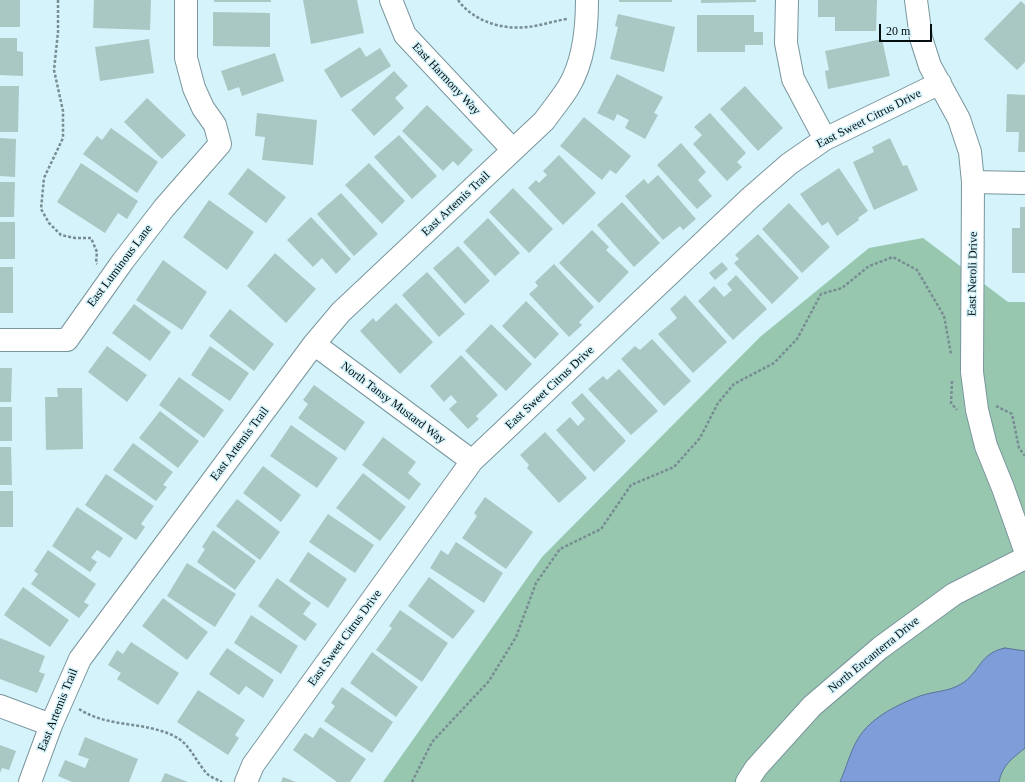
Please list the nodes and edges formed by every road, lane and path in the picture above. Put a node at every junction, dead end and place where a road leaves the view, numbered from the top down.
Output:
1 (58, 0) edge
2 (186, 0) edge
3 (391, 0) edge
4 (458, 0) edge
5 (787, 0) edge
6 (916, 0) edge
7 (587, 9) edge
8 (940, 83) junction
9 (825, 139) junction
10 (513, 150) junction
11 (973, 182) junction
12 (1025, 183) edge
13 (111, 276) junction
14 (0, 340) edge
15 (314, 344) junction
16 (951, 355) dead end
17 (952, 379) dead end
18 (977, 410) junction
19 (1025, 456) edge
20 (472, 461) junction
21 (1025, 550) edge
22 (1025, 558) edge
23 (62, 700) junction
24 (0, 706) edge
25 (51, 725) junction
26 (30, 782) edge
27 (222, 782) edge
28 (246, 782) edge
29 (412, 782) edge
30 (747, 782) edge

1 - 13 path
2 - 13 street, East Luminous Lane
3 - 10 street, East Harmony Way
4 - 7 path
5 - 9 street
6 - 8 street, East Neroli Drive
7 - 10 street, East Artemis Trail
8 - 9 street, East Sweet Citrus Drive
8 - 11 street, East Neroli Drive
9 - 20 street, East Sweet Citrus Drive
10 - 15 street, East Artemis Trail
11 - 12 street
11 - 18 street, East Neroli Drive
13 - 14 street, East Luminous Lane
15 - 20 street, North Tansy Mustard Way
15 - 23 street, East Artemis Trail
16 - 29 path
17 - 18 path
18 - 19 path
18 - 21 street, East Neroli Drive
20 - 28 street, East Sweet Citrus Drive
22 - 30 street, North Encanterra Drive
23 - 25 street, East Artemis Trail
23 - 27 path
24 - 25 street
25 - 26 street, East Artemis Trail

